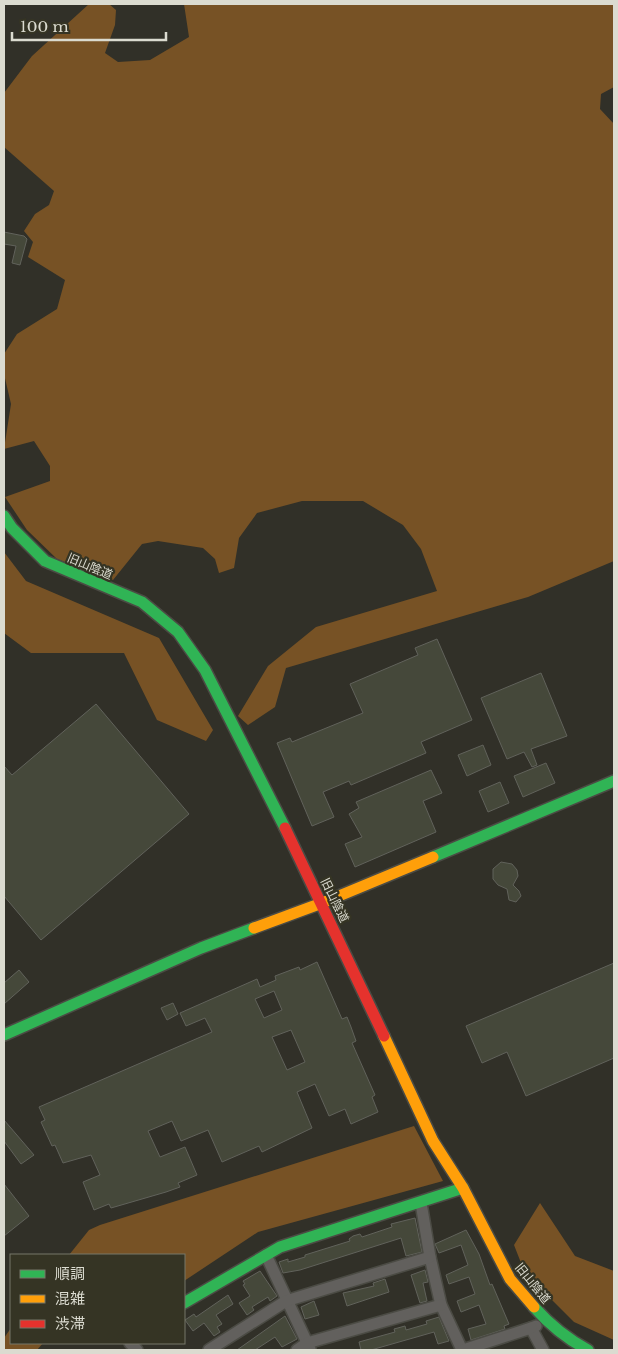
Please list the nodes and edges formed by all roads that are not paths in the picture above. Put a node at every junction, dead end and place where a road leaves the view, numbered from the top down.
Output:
1 (4, 516) edge
2 (614, 781) edge
3 (322, 903) junction
4 (4, 1035) edge
5 (463, 1188) junction
6 (421, 1203) junction
7 (266, 1255) junction
8 (430, 1257) junction
9 (286, 1300) junction
10 (185, 1302) edge
11 (441, 1305) junction
12 (546, 1320) junction
13 (531, 1328) junction
14 (309, 1347) edge
15 (209, 1350) edge
16 (297, 1350) edge
17 (463, 1350) edge
18 (543, 1350) edge
19 (588, 1350) edge

1 - 3 street, 旧山陰道
2 - 3 street
3 - 4 street
3 - 5 street, 旧山陰道
5 - 6 street
5 - 12 street, 旧山陰道
6 - 7 street
6 - 8 street
7 - 9 street
7 - 10 street
8 - 9 street
8 - 11 street
9 - 14 street
9 - 15 street
11 - 14 street
11 - 17 street
12 - 13 street
12 - 19 street, 旧山陰道
13 - 17 street
13 - 18 street
14 - 16 street

